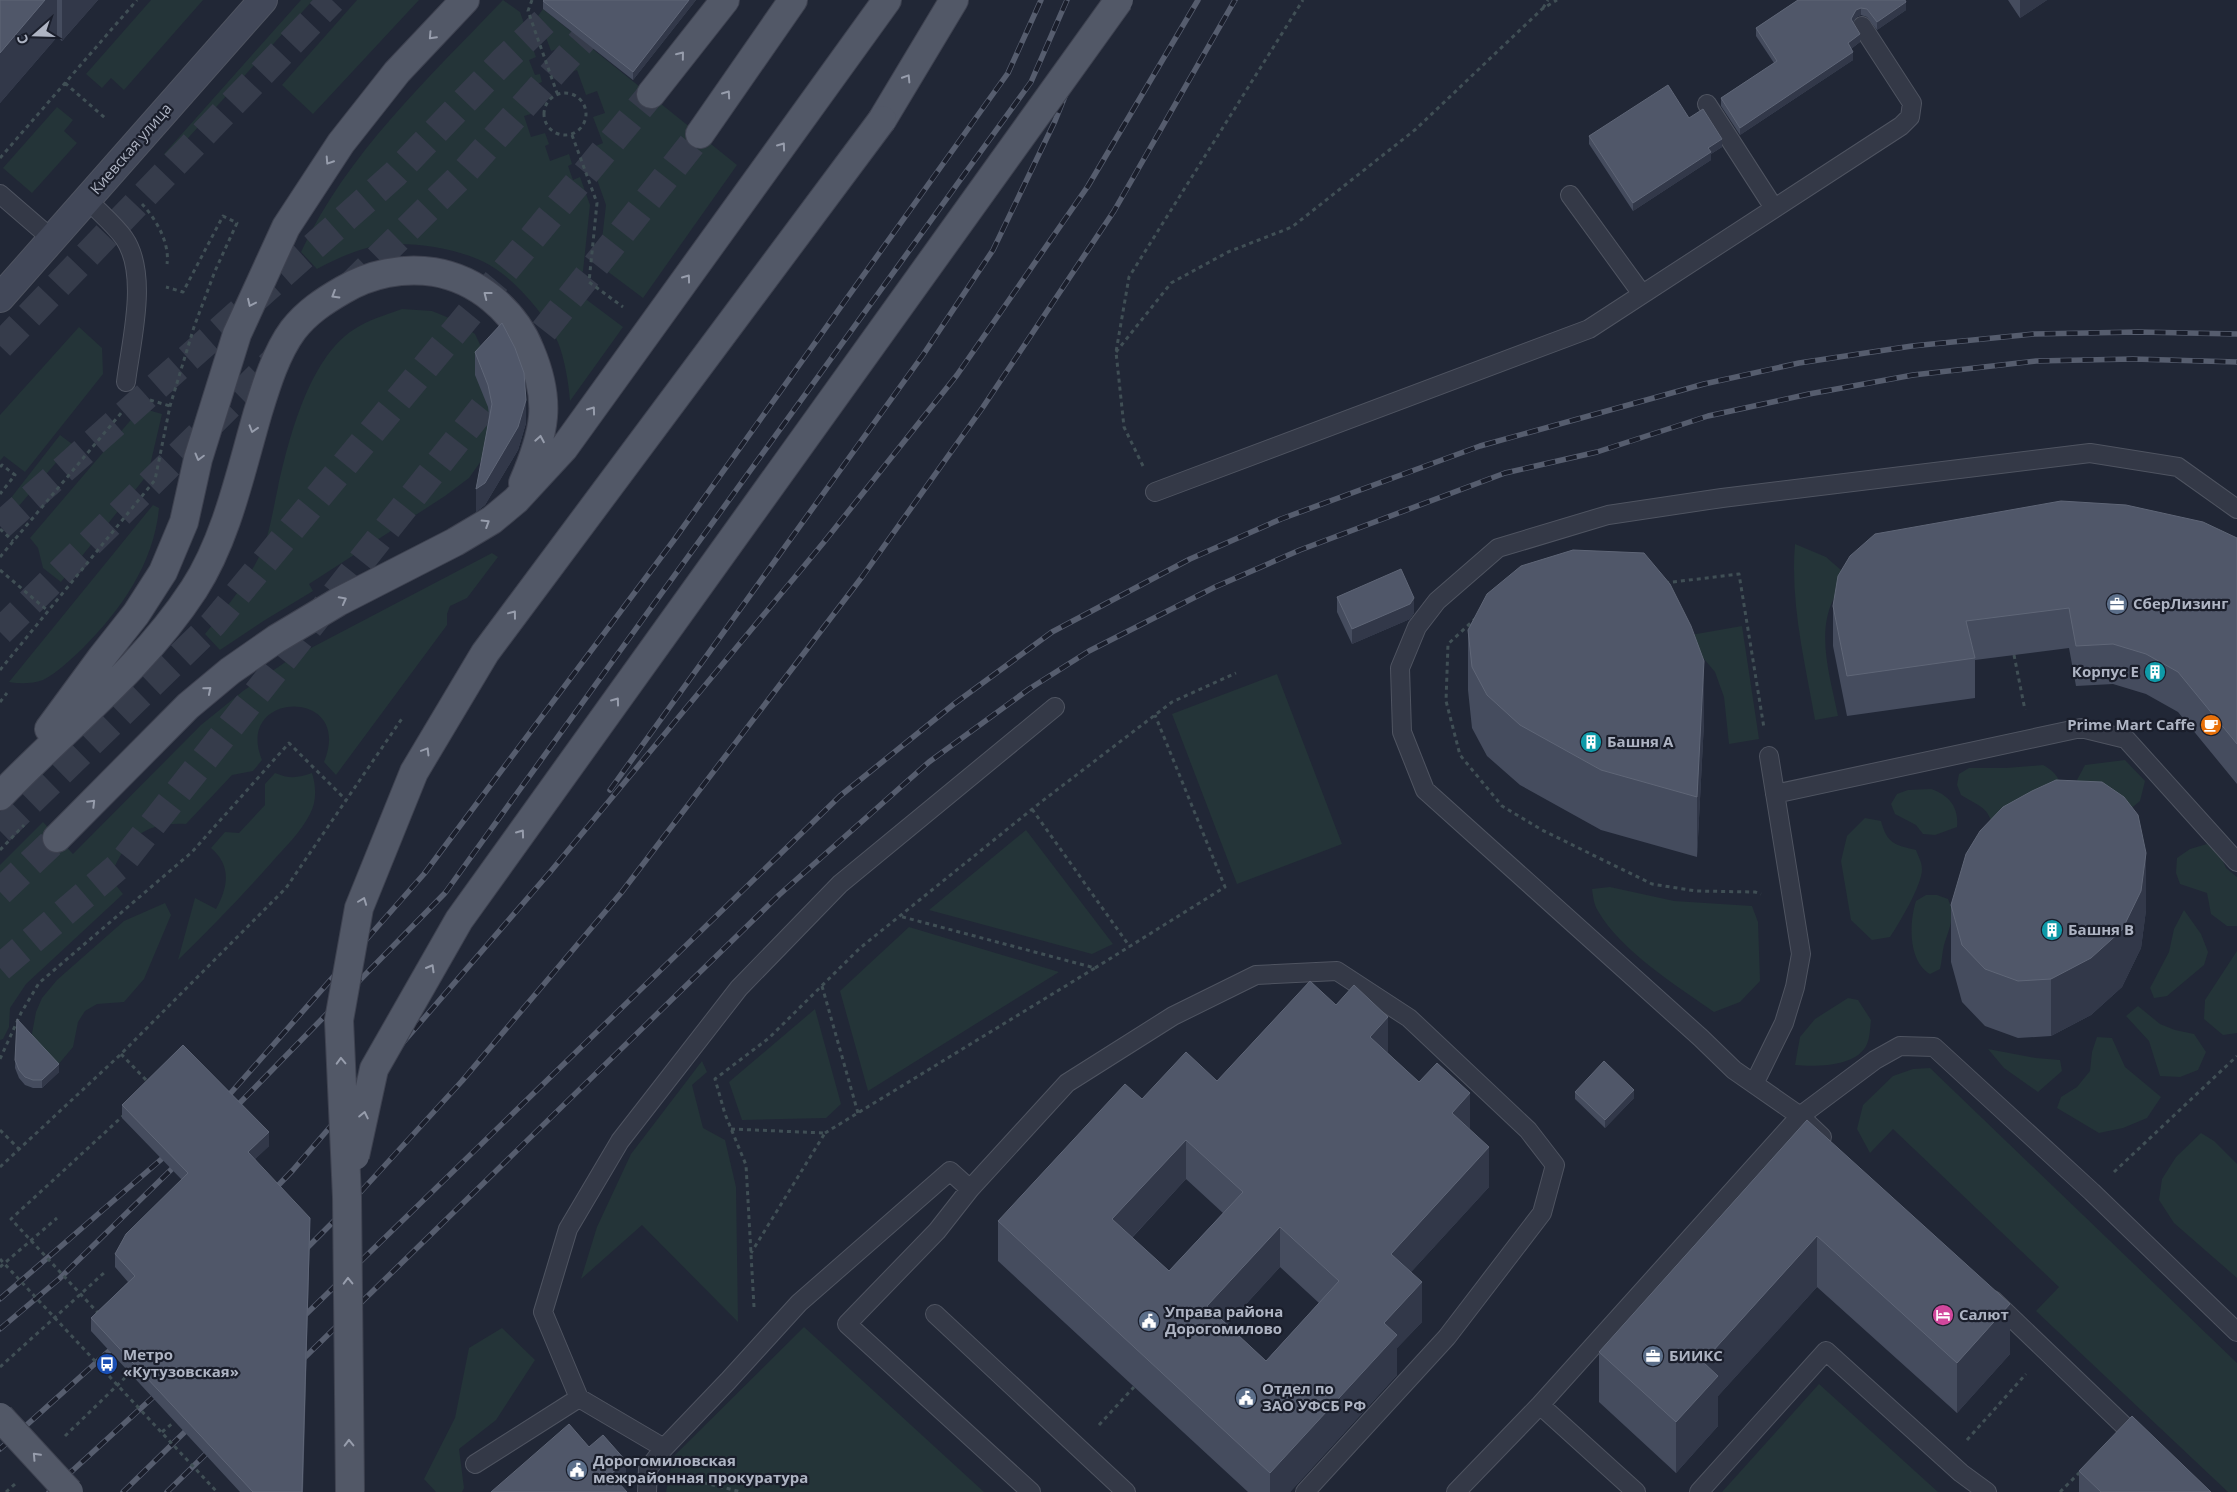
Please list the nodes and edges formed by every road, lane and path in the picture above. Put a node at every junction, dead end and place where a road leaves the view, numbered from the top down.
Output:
1 (137, 0) edge
2 (263, 0) edge
3 (465, 0) edge
4 (532, 0) edge
5 (726, 0) edge
6 (793, 0) edge
7 (954, 0) edge
8 (1119, 0) edge
9 (1303, 0) edge
10 (1548, 0) edge
11 (1557, 0) edge
12 (884, 4) edge
13 (1542, 9) junction
14 (1862, 26) dead end
15 (65, 82) junction
16 (557, 94) junction
17 (651, 94) tunnel mouth
18 (1707, 104) dead end
19 (105, 118) dead end
20 (572, 134) junction
21 (700, 134) tunnel mouth
22 (0, 158) edge
23 (0, 194) edge
24 (1570, 194) dead end
25 (87, 199) junction
26 (1774, 208) junction
27 (52, 239) junction
28 (1642, 294) junction
29 (0, 298) edge
30 (631, 313) dead end
31 (1116, 352) junction
32 (126, 382) dead end
33 (144, 398) dead end
34 (170, 406) dead end
35 (123, 411) dead end
36 (0, 467) edge
37 (1155, 492) joint
38 (0, 494) edge
39 (516, 500) junction
40 (2237, 509) edge
41 (0, 529) edge
42 (14, 540) junction
43 (0, 557) edge
44 (0, 570) edge
45 (1660, 584) edge
46 (48, 611) dead end
47 (1481, 615) edge
48 (2014, 654) edge
49 (1236, 673) dead end
50 (7, 693) dead end
51 (0, 702) edge
52 (1055, 707) dead end
53 (1155, 715) junction
54 (2031, 739) junction
55 (1769, 756) joint
56 (375, 757) dead end
57 (2, 794) edge
58 (1776, 794) junction
59 (346, 800) junction
60 (1032, 809) junction
61 (18, 832) dead end
62 (57, 838) tunnel mouth
63 (0, 850) edge
64 (2237, 862) edge
65 (1794, 908) junction
66 (899, 916) junction
67 (1130, 947) junction
68 (1095, 968) junction
69 (822, 986) junction
70 (121, 1054) junction
71 (2237, 1056) edge
72 (0, 1059) edge
73 (1754, 1084) junction
74 (154, 1088) edge
75 (132, 1108) edge
76 (858, 1113) junction
77 (1800, 1116) junction
78 (731, 1129) junction
79 (0, 1130) edge
80 (825, 1133) junction
81 (1832, 1147) edge
82 (19, 1150) junction
83 (2124, 1162) dead end
84 (0, 1167) edge
85 (970, 1189) junction
86 (347, 1197) junction
87 (57, 1218) dead end
88 (750, 1253) junction
89 (0, 1259) edge
90 (0, 1267) edge
91 (105, 1272) dead end
92 (1982, 1289) edge
93 (935, 1314) dead end
94 (106, 1322) edge
95 (2237, 1332) edge
96 (757, 1348) junction
97 (2047, 1351) junction
98 (0, 1367) edge
99 (135, 1369) edge
100 (578, 1398) junction
101 (1540, 1405) junction
102 (0, 1417) edge
103 (174, 1422) edge
104 (162, 1432) junction
105 (59, 1442) dead end
106 (664, 1448) junction
107 (2153, 1453) edge
108 (1948, 1461) junction
109 (475, 1464) dead end
110 (2086, 1466) edge
111 (648, 1469) junction
112 (17, 1482) dead end
113 (6, 1492) edge
114 (70, 1492) edge
115 (217, 1492) edge
116 (350, 1492) edge
117 (647, 1492) edge
118 (742, 1492) edge
119 (1031, 1492) edge
120 (1126, 1492) edge
121 (1305, 1492) edge
122 (1456, 1492) edge
123 (1636, 1492) edge
124 (1699, 1492) edge
125 (1986, 1492) edge
126 (2060, 1492) edge

1 - 15 path
2 - 25 street, Киевская улица
3 -> 57 main road
4 - 16 path
17 -> 5 main road
21 -> 6 main road
86 -> 7 main road, bridge
86 -> 8 main road, bridge
9 - 31 path
10 - 13 path
11 - 13 path
39 -> 12 main road
13 - 31 path
14 - 26 lane
15 - 19 path
15 - 22 path
16 - 20 path
16 - 20 path
18 - 26 lane
20 - 30 path
23 - 27 lane
24 - 28 lane
25 - 27 street, Киевская улица
25 - 32 lane
26 - 28 lane
27 - 29 street, Киевская улица
28 - 37 lane
31 - 37 path
33 - 34 path
35 - 42 path
36 - 38 path
39 -> 57 main road
62 -> 39 main road
40 - 73 lane
41 - 42 path
42 - 43 path
44 - 46 path
45 - 55 path
47 - 65 path
48 - 54 path
49 - 53 path
50 - 51 path
52 - 100 lane
53 - 60 path
53 - 67 path
54 - 58 lane
54 - 64 lane
55 - 58 lane
56 - 59 path
58 - 65 lane
59 - 70 path
59 - 72 path
60 - 66 path
60 - 67 path
61 - 63 path
65 - 73 lane
66 - 68 path
66 - 69 path
67 - 68 path
68 - 76 path
69 - 76 path
69 - 78 path
70 - 74 path
70 - 82 path
71 - 83 path
73 - 77 lane
75 - 94 path, bridge
76 - 80 path
77 - 81 lane
77 - 95 lane
77 - 101 lane
78 - 80 path
78 - 88 path
79 - 82 path
80 - 88 path
82 - 84 path
85 - 96 lane
85 - 119 lane
85 - 121 lane
116 -> 86 main road, bridge
87 - 90 path
88 - 96 path
89 - 104 path, bridge
91 - 98 path
92 - 97 lane
93 - 120 lane
96 - 106 lane
97 - 107 lane
97 - 108 path
99 - 105 path
100 - 106 lane
100 - 109 lane
101 - 122 lane
101 - 123 lane
114 -> 102 main road, bridge
103 - 104 path
104 - 115 path, bridge
106 - 111 lane
108 - 124 lane
108 - 125 lane
110 - 126 path
111 - 117 lane
111 - 118 path
112 - 113 path

